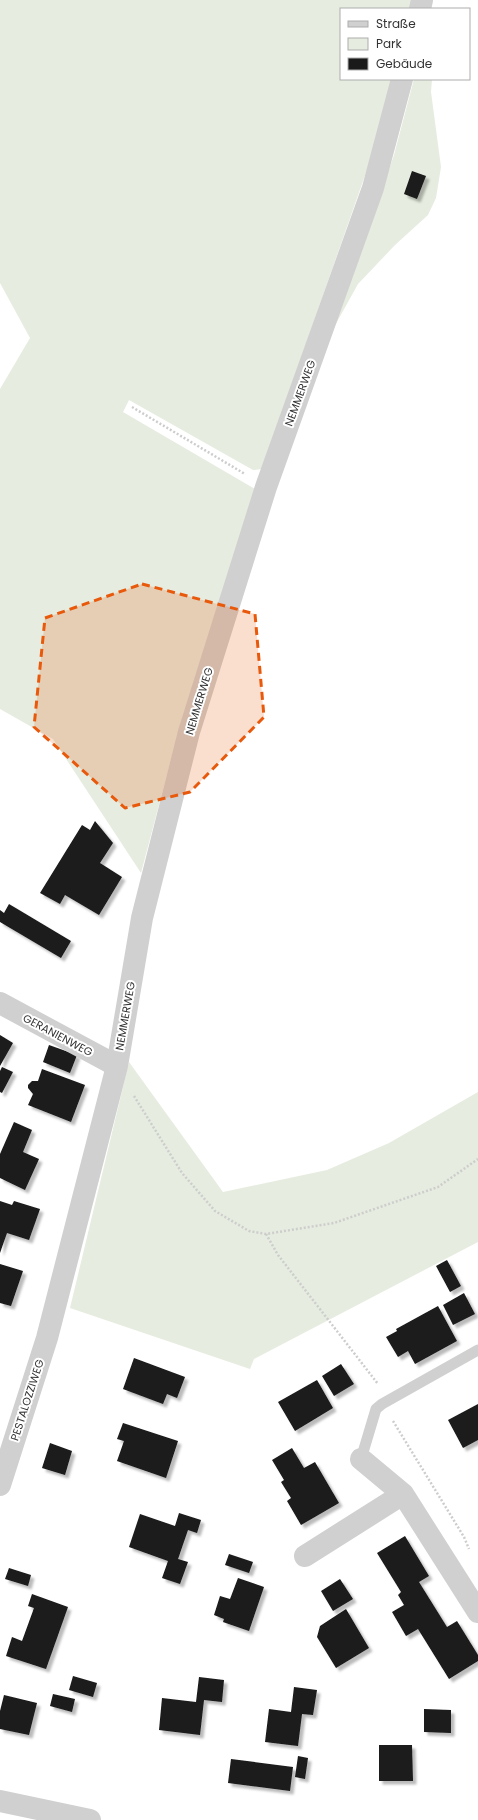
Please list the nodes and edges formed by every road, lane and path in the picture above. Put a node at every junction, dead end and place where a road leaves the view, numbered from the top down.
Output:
1 (402, 80) edge
2 (132, 407) dead end
3 (266, 487) junction
4 (0, 1003) edge
5 (117, 1066) junction
6 (478, 1159) edge
7 (266, 1234) junction
8 (47, 1338) joint
9 (478, 1350) edge
10 (382, 1404) junction
11 (361, 1459) joint
12 (0, 1485) edge
13 (403, 1494) junction
14 (471, 1554) dead end
15 (305, 1556) dead end
16 (478, 1612) edge
17 (0, 1801) edge
18 (90, 1820) edge

1 - 3 street, NEMMERWEG
2 - 3 path
3 - 5 street, NEMMERWEG
4 - 5 street, GERANIENWEG
5 - 7 path
5 - 8 street, NEMMERWEG
6 - 7 path
7 - 10 path
8 - 12 street, PESTALOZZIWEG
9 - 10 lane
10 - 11 lane
10 - 14 path
11 - 13 street
13 - 15 street
13 - 16 street
17 - 18 street

